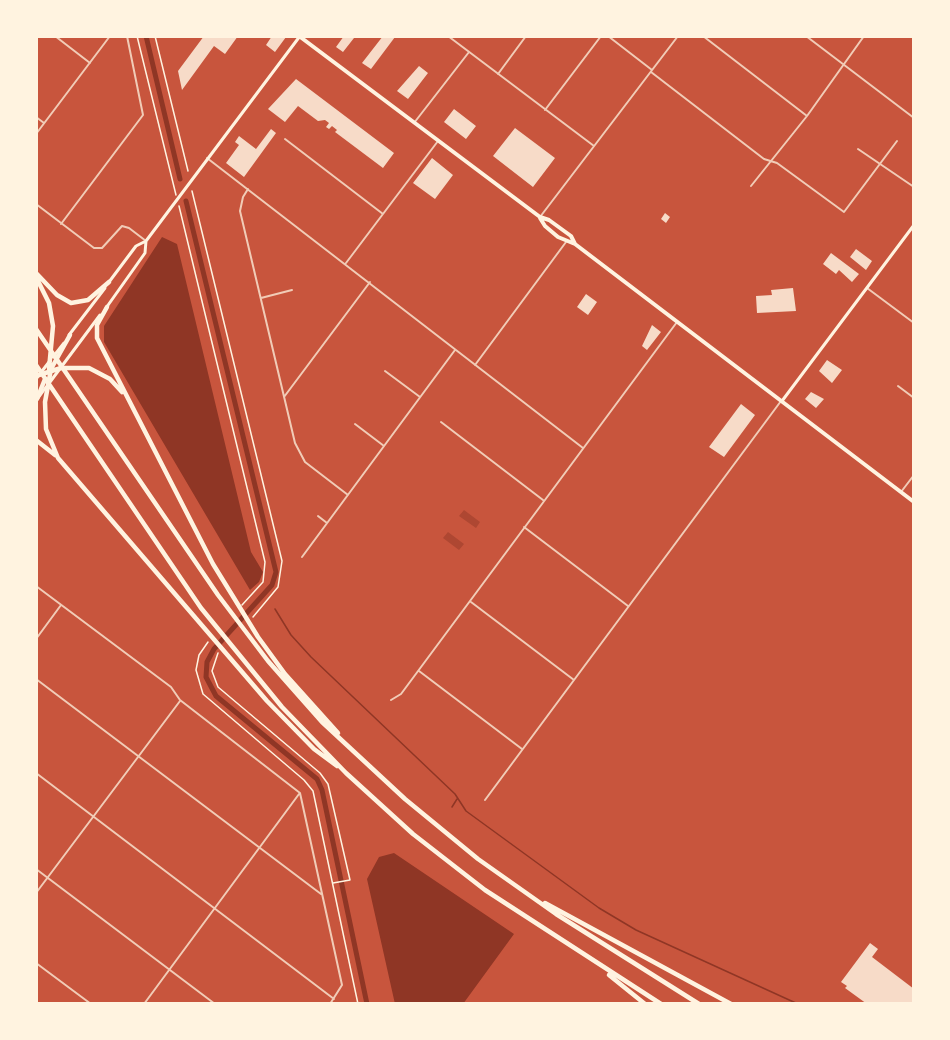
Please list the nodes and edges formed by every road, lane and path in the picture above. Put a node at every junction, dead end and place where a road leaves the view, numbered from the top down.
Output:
1 (55, 36) edge
2 (110, 36) edge
3 (127, 36) edge
4 (137, 36) edge
5 (155, 36) edge
6 (300, 36) edge
7 (526, 36) edge
8 (600, 36) edge
9 (608, 36) edge
10 (678, 36) edge
11 (703, 36) edge
12 (806, 36) edge
13 (864, 36) edge
14 (450, 37) edge
15 (469, 52) junction
16 (90, 63) junction
17 (844, 64) junction
18 (651, 71) junction
19 (498, 74) junction
20 (546, 110) junction
21 (807, 116) junction
22 (36, 117) edge
23 (914, 118) edge
24 (44, 123) junction
25 (414, 123) junction
26 (36, 134) edge
27 (285, 139) dead end
28 (438, 141) junction
29 (897, 141) dead end
30 (595, 146) junction
31 (858, 149) dead end
32 (207, 158) junction
33 (770, 161) junction
34 (880, 163) junction
35 (188, 171) dead end
36 (751, 186) dead end
37 (914, 187) edge
38 (174, 189) dead end
39 (248, 189) junction
40 (192, 191) dead end
41 (36, 204) edge
42 (180, 208) dead end
43 (383, 214) junction
44 (540, 218) junction
45 (61, 224) junction
46 (914, 225) edge
47 (571, 236) junction
48 (146, 241) junction
49 (566, 242) junction
50 (575, 244) junction
51 (346, 263) junction
52 (36, 275) edge
53 (109, 282) junction
54 (370, 282) junction
55 (867, 288) junction
56 (292, 290) dead end
57 (261, 298) junction
58 (107, 307) junction
59 (677, 322) junction
60 (914, 324) edge
61 (36, 329) edge
62 (70, 335) junction
63 (455, 350) junction
64 (51, 359) junction
65 (67, 359) junction
66 (36, 365) edge
67 (475, 365) junction
68 (49, 368) junction
69 (61, 368) junction
70 (385, 371) dead end
71 (37, 375) edge
72 (47, 385) junction
73 (898, 386) dead end
74 (284, 397) junction
75 (420, 397) junction
76 (914, 398) edge
77 (127, 399) junction
78 (37, 400) edge
79 (781, 402) junction
80 (441, 422) dead end
81 (355, 424) dead end
82 (36, 440) edge
83 (384, 446) junction
84 (583, 448) junction
85 (58, 458) junction
86 (914, 475) edge
87 (901, 492) junction
88 (348, 495) junction
89 (544, 501) junction
90 (914, 502) edge
91 (318, 516) dead end
92 (327, 523) junction
93 (524, 527) junction
94 (302, 557) dead end
95 (36, 586) edge
96 (470, 602) junction
97 (61, 605) junction
98 (242, 606) dead end
99 (628, 606) junction
100 (250, 620) dead end
101 (36, 639) edge
102 (208, 642) dead end
103 (218, 654) dead end
104 (418, 670) junction
105 (36, 680) edge
106 (574, 680) junction
107 (180, 700) junction
108 (391, 700) dead end
109 (349, 747) junction
110 (522, 749) junction
111 (138, 757) junction
112 (36, 773) edge
113 (346, 773) junction
114 (300, 793) junction
115 (485, 800) dead end
116 (93, 817) junction
117 (259, 849) junction
118 (36, 869) edge
119 (48, 878) junction
120 (332, 884) junction
121 (524, 892) junction
122 (36, 893) edge
123 (322, 895) junction
124 (214, 909) junction
125 (593, 962) junction
126 (36, 963) edge
127 (169, 969) junction
128 (334, 999) junction
129 (91, 1004) edge
130 (144, 1004) edge
131 (215, 1004) edge
132 (330, 1004) edge
133 (358, 1004) edge
134 (645, 1004) edge
135 (661, 1004) edge
136 (699, 1004) edge
137 (731, 1004) edge

1 - 16 street
2 - 16 street
3 - 45 street
4 - 38 path
5 - 35 path
6 - 25 main road
6 - 32 main road
7 - 19 street
8 - 20 street
9 - 18 street
10 - 18 street
11 - 21 street
12 - 17 street
13 - 17 street
14 - 15 street
15 - 19 street
15 - 25 street
16 - 24 street
17 - 21 street
17 - 23 street
18 - 30 street
18 - 33 street
19 - 20 street
20 - 30 street
21 - 33 street
22 - 24 street
24 - 26 street
25 - 28 main road
27 - 43 street
28 - 43 street
28 - 44 main road
29 - 34 street
30 - 44 street
31 - 34 street
32 - 39 street
32 - 48 main road
33 - 34 street
33 - 36 street
34 - 37 street
39 - 51 street
39 - 57 street
40 - 100 path
41 - 45 street
42 - 98 path
43 - 51 street
44 - 47 main road
44 - 49 main road
45 - 48 street
46 - 55 main road
47 - 49 street
47 - 50 main road
48 - 53 main road
48 - 58 main road
49 - 50 main road
49 - 67 street
50 - 59 main road
51 - 54 street
52 - 53 highway
52 - 64 highway
53 - 62 main road
54 - 63 street
54 - 74 street
55 - 60 street
55 - 79 main road
56 - 57 street
57 - 74 street
58 - 65 main road
58 - 77 highway
59 - 79 main road
59 - 84 street
61 - 109 highway
62 - 64 main road
62 - 68 highway
63 - 67 street
63 - 75 street
64 - 68 highway
65 - 68 highway
65 - 69 main road
66 - 113 highway
67 - 84 street
68 - 69 highway
68 - 71 highway
68 - 72 highway
68 - 78 highway
69 - 72 main road
69 - 77 highway
70 - 75 street
72 - 78 main road
72 - 85 highway
73 - 76 street
74 - 88 street
75 - 83 street
77 - 109 highway
79 - 87 main road
79 - 99 street
80 - 89 street
81 - 83 street
82 - 85 highway
83 - 88 street
84 - 89 street
85 - 113 highway
86 - 87 street
87 - 90 main road
88 - 92 street
89 - 93 street
91 - 92 street
92 - 94 street
93 - 96 street
93 - 99 street
95 - 97 street
96 - 104 street
96 - 106 street
97 - 101 street
97 - 107 street
99 - 106 street
102 - 120 path
103 - 120 path
104 - 108 street
104 - 110 street
105 - 111 street
106 - 110 street
107 - 111 street
107 - 114 street
109 - 121 highway
110 - 115 street
111 - 116 street
111 - 117 street
112 - 116 street
113 - 125 highway
114 - 117 street
114 - 123 street
116 - 119 street
116 - 124 street
117 - 123 street
117 - 124 street
118 - 119 street
119 - 122 street
119 - 127 street
120 - 133 path
121 - 136 highway
121 - 137 highway
123 - 128 street
124 - 127 street
124 - 128 street
125 - 134 highway
125 - 135 highway
126 - 129 street
127 - 130 street
127 - 131 street
128 - 132 street

